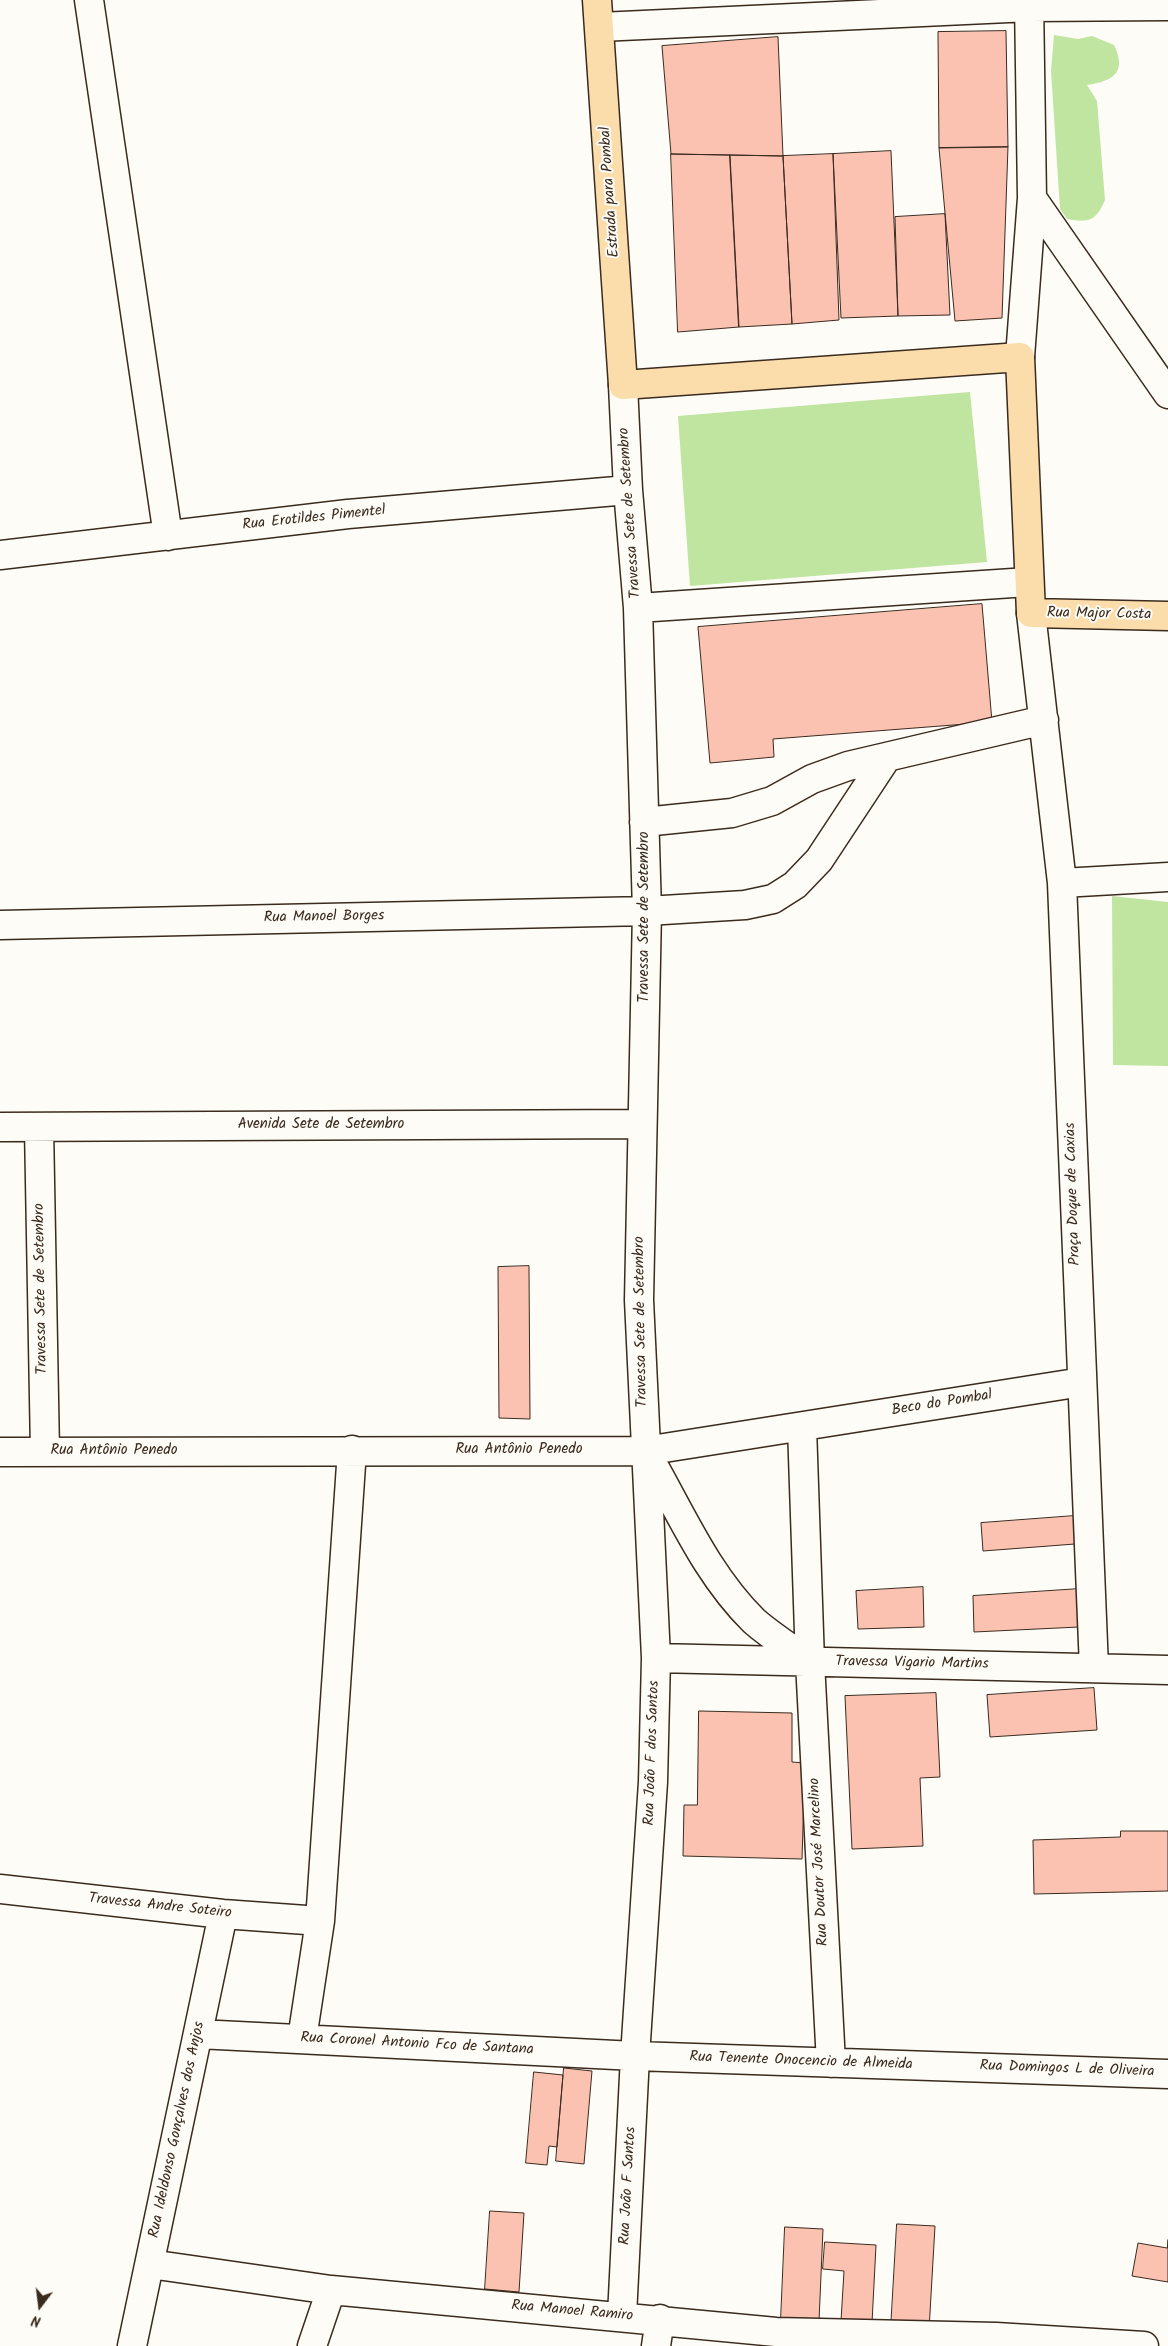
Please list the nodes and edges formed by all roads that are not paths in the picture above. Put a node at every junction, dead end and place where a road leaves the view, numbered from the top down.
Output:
1 (89, 0) edge
2 (1030, 3) edge
3 (1168, 6) edge
4 (598, 13) edge
5 (1032, 198) junction
6 (1020, 357) junction
7 (623, 385) junction
8 (1168, 394) edge
9 (628, 490) junction
10 (168, 536) junction
11 (0, 555) edge
12 (1028, 582) junction
13 (638, 608) junction
14 (1031, 613) junction
15 (1168, 616) edge
16 (1044, 720) junction
17 (887, 757) junction
18 (644, 822) junction
19 (1168, 877) edge
20 (1062, 883) junction
21 (647, 911) junction
22 (0, 925) edge
23 (642, 1124) junction
24 (0, 1127) edge
25 (39, 1127) junction
26 (1082, 1382) junction
27 (802, 1427) junction
28 (352, 1450) junction
29 (645, 1450) junction
30 (0, 1452) edge
31 (45, 1452) junction
32 (656, 1658) junction
33 (810, 1662) junction
34 (1094, 1668) junction
35 (1168, 1670) edge
36 (0, 1889) edge
37 (223, 1914) junction
38 (320, 1920) junction
39 (198, 2034) junction
40 (302, 2039) junction
41 (635, 2056) junction
42 (831, 2062) junction
43 (967, 2067) joint
44 (1168, 2074) edge
45 (150, 2264) junction
46 (331, 2290) junction
47 (622, 2316) junction
48 (660, 2320) junction
49 (996, 2341) edge
50 (132, 2346) edge
51 (312, 2346) edge
52 (656, 2346) edge
53 (1144, 2346) edge

1 - 10 street
2 - 3 street
2 - 4 street
2 - 5 street
4 - 7 main road, Estrada para Pombal
5 - 6 street
5 - 8 street
6 - 7 main road
6 - 12 main road
7 - 9 street, Travessa Sete de Setembro
9 - 10 street, Rua Erotildes Pimentel
9 - 13 street, Travessa Sete de Setembro
10 - 11 street, Rua Erotildes Pimentel
12 - 13 street
12 - 14 main road
13 - 18 street, Travessa Sete de Setembro
14 - 15 main road, Rua Major Costa
14 - 16 street, Praça Doque de Caxias
16 - 17 street
16 - 20 street, Praça Doque de Caxias
17 - 18 street
17 - 21 street, Rua Manoel Borges
18 - 21 street, Travessa Sete de Setembro
19 - 20 street
20 - 26 street, Praça Doque de Caxias
21 - 22 street, Rua Manoel Borges
21 - 23 street, Travessa Sete de Setembro
23 - 25 street, Avenida Sete de Setembro
23 - 29 street, Travessa Sete de Setembro
24 - 25 street, Avenida Sete de Setembro
25 - 31 street, Travessa Sete de Setembro
26 - 27 street, Beco do Pombal
26 - 34 street, Praça Doque de Caxias
27 - 29 street, Rua Antônio Penedo
27 - 33 street
28 - 29 street, Rua Antônio Penedo
28 - 31 street, Rua Antônio Penedo
28 - 38 street
29 - 32 street, Rua João F dos Santos
29 - 33 street
30 - 31 street, Rua Antônio Penedo
32 - 33 street, Travessa Vigario Martins
32 - 41 street, Rua João F dos Santos
33 - 34 street, Travessa Vigario Martins
33 - 42 street, Rua Doutor José Marcelino
34 - 35 street, Travessa Vigario Martins
36 - 37 street, Travessa Andre Soteiro
37 - 38 street, Travessa Andre Soteiro
37 - 39 street, Rua Ideldonso Gonçalves dos Anjos
38 - 40 street
39 - 40 street, Rua Coronel Antonio Fco de Santana
39 - 45 street, Rua Ideldonso Gonçalves dos Anjos
40 - 41 street, Rua Coronel Antonio Fco de Santana
41 - 42 street, Rua Tenente Onocencio de Almeida
41 - 47 street, Rua João F Santos
42 - 43 street, Rua Tenente Onocencio de Almeida
43 - 44 street, Rua Domingos L de Oliveira
45 - 46 street, Rua Manoel Ramiro
45 - 50 street, Rua Ideldonso Gonçalves dos Anjos
46 - 47 street, Rua Manoel Ramiro
46 - 51 street
47 - 48 street, Rua Manoel Ramiro
48 - 49 street, Rua Manoel Ramiro
48 - 52 street
49 - 53 street, Rua Manoel Ramiro

